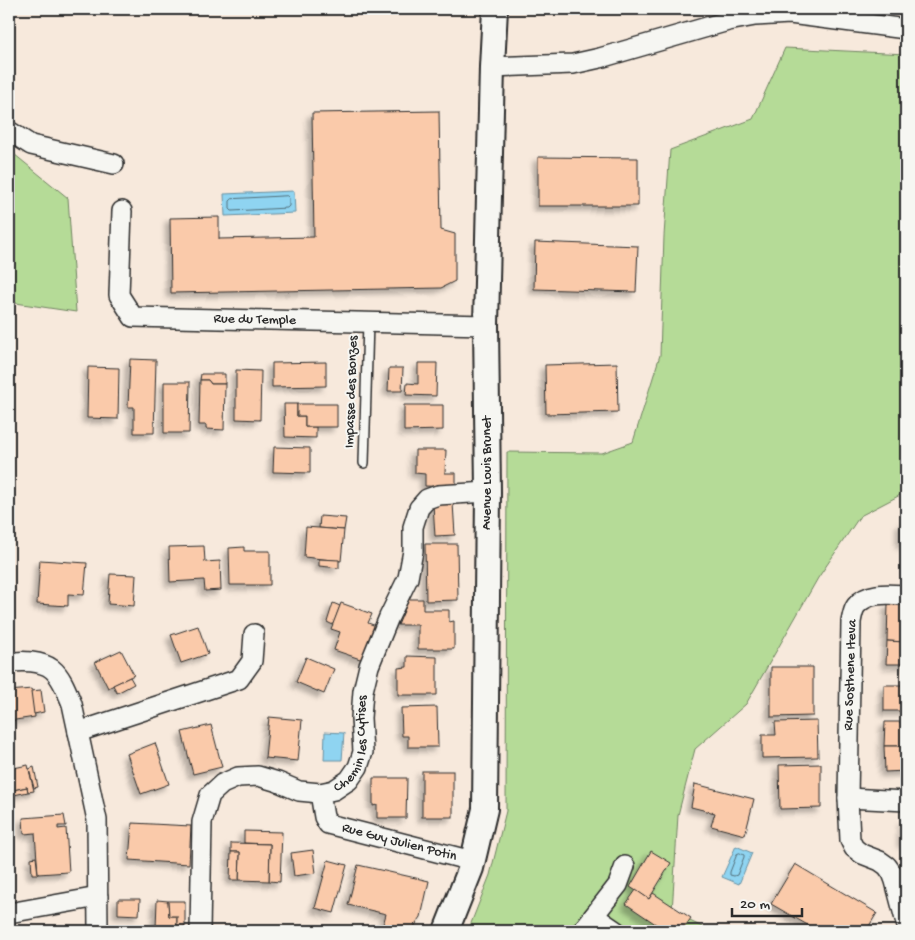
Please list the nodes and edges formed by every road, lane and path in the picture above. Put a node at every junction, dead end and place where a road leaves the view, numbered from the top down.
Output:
1 (495, 9) edge
2 (906, 29) edge
3 (492, 67) junction
4 (9, 131) edge
5 (114, 164) dead end
6 (122, 211) dead end
7 (368, 322) junction
8 (486, 325) junction
9 (364, 463) dead end
10 (488, 492) junction
11 (906, 595) edge
12 (254, 634) dead end
13 (9, 663) edge
14 (78, 732) junction
15 (320, 793) junction
16 (848, 798) junction
17 (906, 801) edge
18 (472, 862) junction
19 (625, 866) dead end
20 (98, 897) junction
21 (9, 913) edge
22 (594, 916) junction
23 (906, 923) edge
24 (98, 931) edge
25 (200, 931) edge
26 (446, 931) edge
27 (582, 931) edge
28 (616, 931) edge

1 - 3 street, Avenue Louis Brunet
2 - 3 street
3 - 8 street, Avenue Louis Brunet
4 - 5 street
6 - 7 street, Rue du Temple
7 - 8 street, Rue du Temple
7 - 9 lane, Impasse des Bonzes
8 - 10 street, Avenue Louis Brunet
10 - 15 street, Chemin les Cytises
10 - 18 street, Avenue Louis Brunet
11 - 16 street, Rue Sosthene Iteva
12 - 14 street
13 - 14 street
14 - 20 street
15 - 18 street, Rue Guy Julien Potin
15 - 25 street, Chemin les Cytises
16 - 17 street
16 - 23 street
18 - 26 street, Avenue Louis Brunet
19 - 22 street
20 - 21 street
20 - 24 street
22 - 27 street
22 - 28 street

